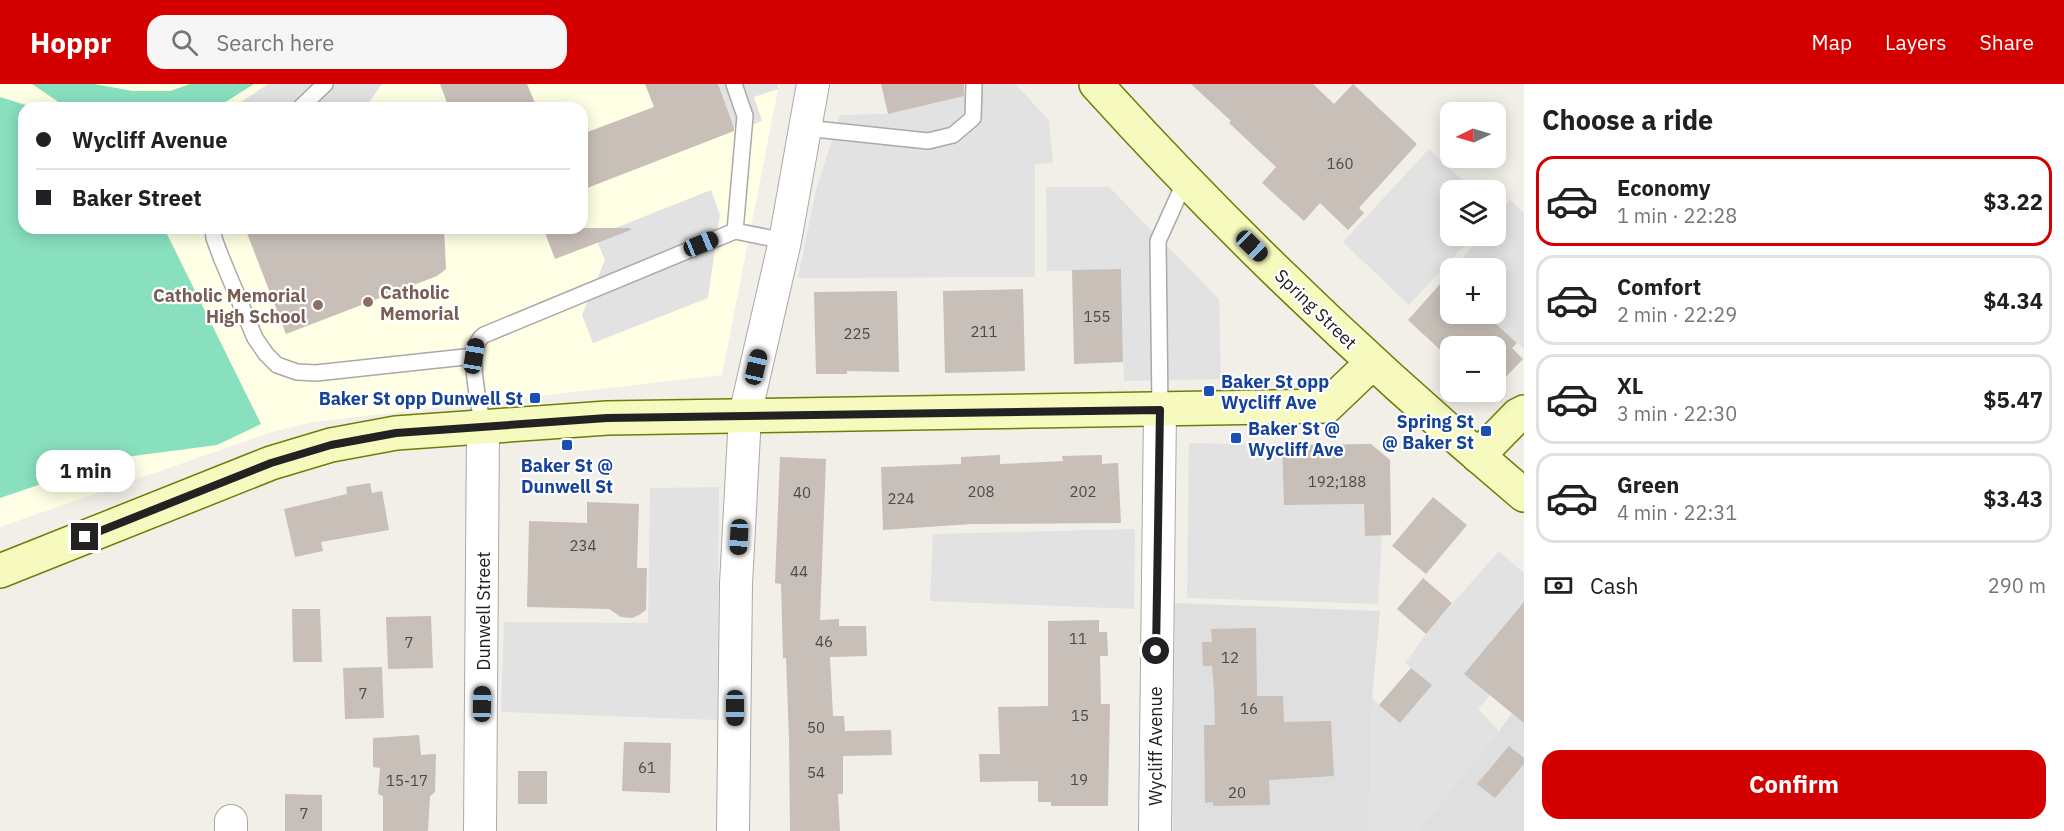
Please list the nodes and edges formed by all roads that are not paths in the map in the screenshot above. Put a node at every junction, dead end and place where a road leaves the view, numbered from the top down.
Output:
1 (325, 84) edge
2 (734, 84) edge
3 (813, 84) edge
4 (974, 84) edge
5 (1096, 84) edge
6 (306, 102) edge
7 (805, 128) junction
8 (1186, 179) junction
9 (735, 231) junction
10 (214, 234) edge
11 (785, 241) junction
12 (474, 356) junction
13 (1372, 363) junction
14 (1160, 410) junction
15 (1524, 412) edge
16 (745, 415) junction
17 (483, 427) junction
18 (1478, 456) junction
19 (1524, 495) edge
20 (0, 571) edge
21 (480, 831) edge
22 (733, 831) edge
23 (1155, 831) edge

1 - 6 lane
2 - 9 lane
3 - 7 street
4 - 7 lane
5 - 8 street, Spring Street
7 - 11 street
8 - 13 street, Spring Street
8 - 14 lane
9 - 11 lane
9 - 12 lane
10 - 12 lane
11 - 16 street
12 - 17 lane
13 - 14 street
13 - 18 street, Spring Street
14 - 16 street
14 - 23 street, Wycliff Avenue
15 - 18 street
16 - 17 street
16 - 22 street
17 - 20 street
17 - 21 street, Dunwell Street
18 - 19 street, Spring Street

